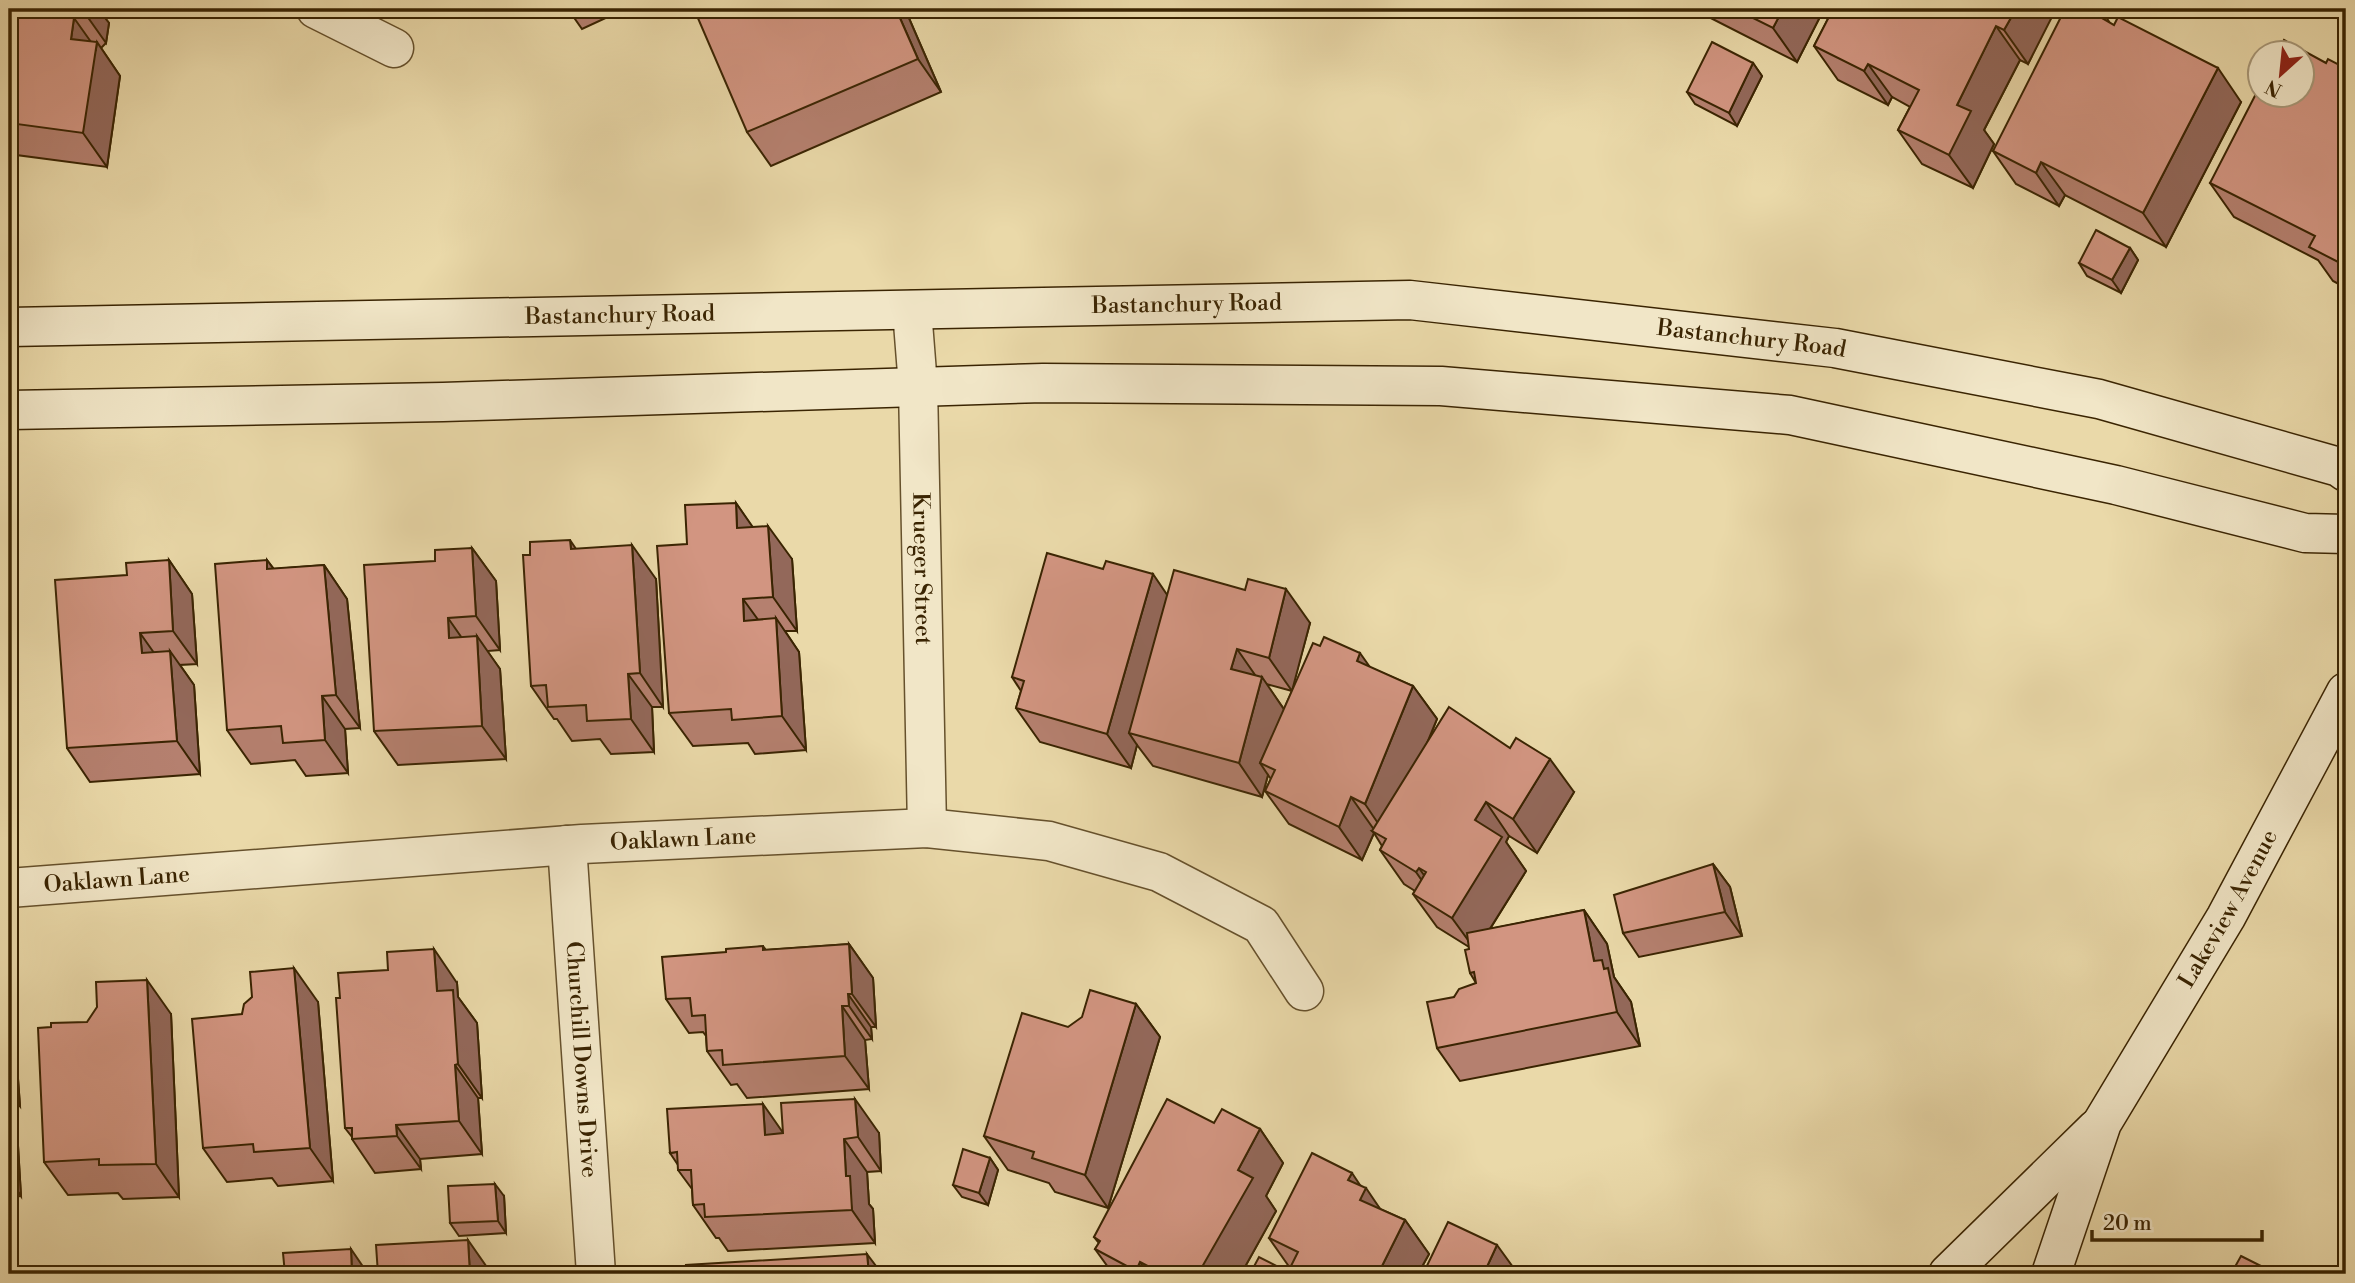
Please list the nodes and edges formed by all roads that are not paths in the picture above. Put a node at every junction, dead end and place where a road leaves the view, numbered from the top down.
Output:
1 (316, 9) edge
2 (394, 48) dead end
3 (912, 310) junction
4 (9, 327) edge
5 (918, 386) junction
6 (9, 410) edge
7 (2346, 472) edge
8 (2346, 534) edge
9 (2346, 692) edge
10 (927, 828) junction
11 (568, 845) junction
12 (9, 888) edge
13 (1304, 991) dead end
14 (2102, 1123) junction
15 (596, 1274) edge
16 (1948, 1274) edge
17 (2051, 1274) edge

1 - 2 main road
3 - 4 main road, Bastanchury Road
3 - 5 main road, Krueger Street
3 - 7 main road, Bastanchury Road
5 - 6 main road
5 - 8 main road
5 - 10 main road, Krueger Street
9 - 14 main road, Lakeview Avenue
10 - 11 main road, Oaklawn Lane
10 - 13 main road, Oaklawn Lane
11 - 12 main road, Oaklawn Lane
11 - 15 main road, Churchill Downs Drive
14 - 16 main road, Lakeview Avenue
14 - 17 main road, Lakeview Avenue

